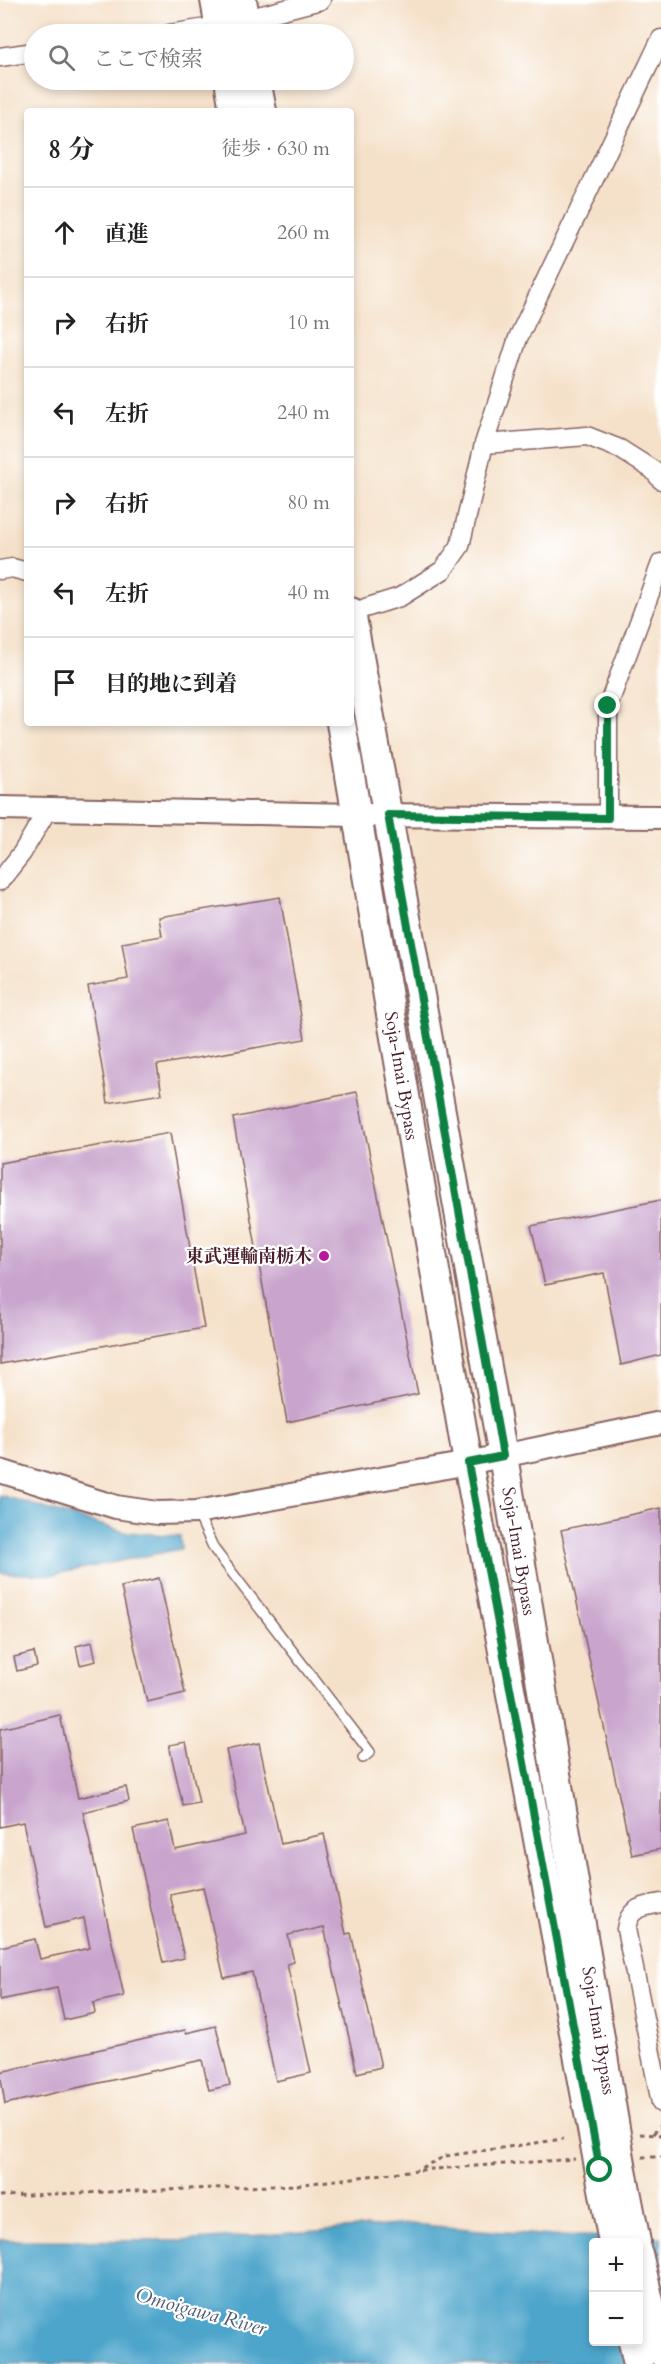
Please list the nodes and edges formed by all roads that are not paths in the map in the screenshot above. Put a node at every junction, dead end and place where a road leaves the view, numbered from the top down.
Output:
1 (321, 0) edge
2 (232, 19) edge
3 (211, 24) edge
4 (661, 39) edge
5 (24, 53) edge
6 (0, 57) edge
7 (231, 90) edge
8 (258, 90) edge
9 (234, 108) edge
10 (261, 108) edge
11 (484, 444) junction
12 (661, 480) edge
13 (661, 563) edge
14 (0, 570) edge
15 (24, 571) edge
16 (358, 610) edge
17 (341, 726) edge
18 (0, 808) edge
19 (48, 809) junction
20 (355, 815) junction
21 (388, 815) junction
22 (661, 817) edge
23 (608, 818) junction
24 (0, 881) edge
25 (661, 1424) edge
26 (503, 1456) junction
27 (468, 1463) junction
28 (0, 1472) edge
29 (196, 1512) junction
30 (363, 1758) dead end
31 (661, 1903) edge
32 (661, 2103) edge
33 (606, 2166) junction
34 (613, 2238) edge
35 (634, 2238) edge
36 (643, 2272) edge
37 (634, 2346) edge
38 (661, 2352) edge
39 (638, 2364) edge

1 - 2 street
2 - 3 street
4 - 11 street
5 - 6 street
7 - 9 main road
8 - 10 main road
11 - 12 street
11 - 16 street
13 - 23 street
14 - 15 street
16 - 21 main road, Soja-Imai Bypass
17 - 20 main road, Soja-Imai Bypass
18 - 19 street
19 - 20 street
19 - 24 street
20 - 21 street
20 - 27 main road, Soja-Imai Bypass
21 - 23 street
21 - 26 main road, Soja-Imai Bypass
22 - 23 street
25 - 26 street
26 - 27 street
26 - 33 main road, Soja-Imai Bypass
27 - 29 street
27 - 33 main road, Soja-Imai Bypass
28 - 29 street
29 - 30 lane
31 - 32 street
33 - 34 main road, Soja-Imai Bypass
33 - 35 main road, Soja-Imai Bypass
36 - 38 main road
37 - 39 main road

